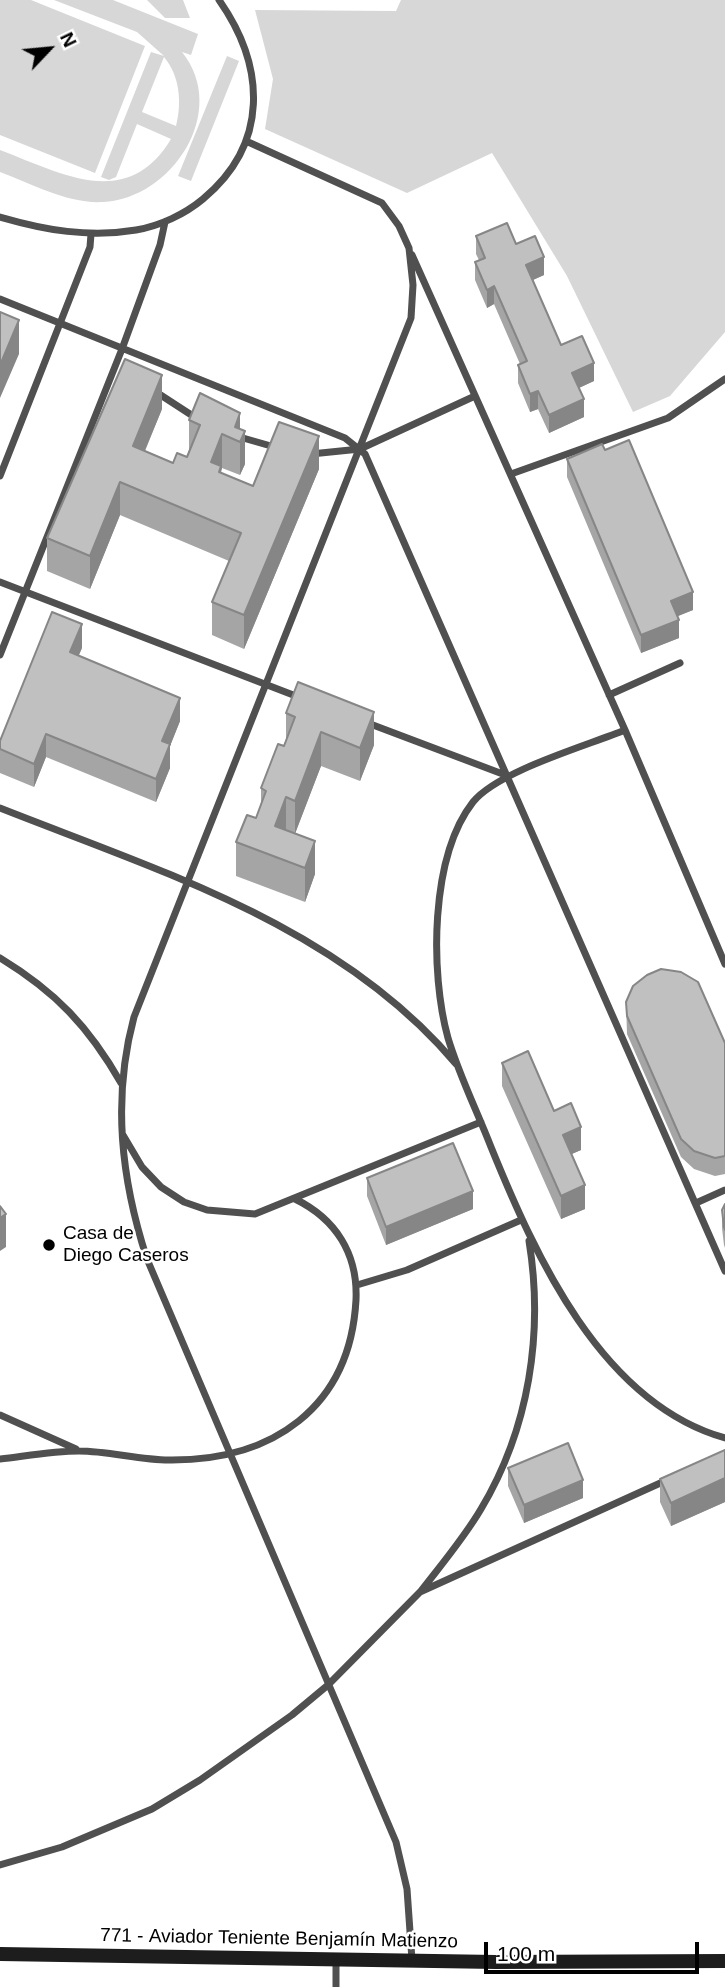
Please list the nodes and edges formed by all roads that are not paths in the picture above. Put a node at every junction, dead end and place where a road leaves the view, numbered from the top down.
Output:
1 (219, 0) edge
2 (246, 141) junction
3 (0, 217) edge
4 (165, 222) junction
5 (91, 234) junction
6 (409, 248) junction
7 (0, 299) edge
8 (60, 323) junction
9 (122, 349) junction
10 (140, 356) junction
11 (139, 367) edge
12 (725, 379) edge
13 (150, 388) edge
14 (475, 396) junction
15 (206, 424) edge
16 (228, 433) edge
17 (285, 449) edge
18 (360, 449) junction
19 (303, 453) edge
20 (511, 474) junction
21 (0, 476) edge
22 (0, 582) edge
23 (25, 592) junction
24 (0, 655) edge
25 (680, 663) dead end
26 (267, 685) junction
27 (609, 695) junction
28 (305, 700) edge
29 (356, 719) edge
30 (625, 730) junction
31 (508, 776) junction
32 (0, 808) edge
33 (189, 882) junction
34 (0, 958) edge
35 (725, 964) edge
36 (458, 1067) junction
37 (121, 1084) junction
38 (481, 1122) junction
39 (121, 1133) junction
40 (725, 1191) edge
41 (295, 1199) junction
42 (696, 1203) junction
43 (521, 1220) junction
44 (527, 1233) junction
45 (725, 1271) edge
46 (357, 1284) junction
47 (0, 1415) edge
48 (725, 1438) edge
49 (80, 1451) junction
50 (230, 1453) junction
51 (0, 1459) edge
52 (674, 1476) edge
53 (421, 1592) junction
54 (328, 1685) junction
55 (0, 1865) edge
56 (0, 1954) edge
57 (336, 1959) junction
58 (412, 1960) junction
59 (725, 1961) edge
60 (336, 1987) edge

1 - 2 lane
2 - 4 lane
2 - 6 lane
3 - 5 lane
4 - 5 lane
4 - 9 lane
5 - 8 lane
6 - 14 lane
6 - 18 lane
7 - 8 lane
8 - 9 lane
8 - 21 lane
9 - 10 lane
9 - 23 lane
10 - 11 lane
10 - 18 lane
12 - 20 lane
13 - 15 lane
14 - 18 lane
14 - 20 lane
16 - 17 lane
18 - 19 lane
18 - 26 lane
18 - 31 lane
20 - 27 lane
22 - 23 lane
23 - 24 lane
23 - 26 lane
25 - 27 lane
26 - 28 lane
26 - 33 lane
27 - 30 lane
29 - 31 lane
30 - 31 lane
30 - 35 lane
31 - 36 lane
31 - 42 lane
32 - 33 lane
33 - 36 lane
33 - 37 lane
34 - 37 lane
36 - 38 lane
37 - 39 lane
38 - 41 lane
38 - 43 lane
39 - 41 lane
39 - 50 lane
40 - 42 lane
41 - 46 lane
42 - 45 lane
43 - 44 lane
43 - 46 lane
44 - 48 lane
44 - 53 lane
46 - 50 lane
47 - 49 lane
49 - 50 lane
49 - 51 lane
50 - 54 lane
52 - 53 lane
53 - 54 lane
54 - 55 lane
54 - 58 lane
56 - 57 street, 771 - Aviador Teniente Benjamín Matienzo
57 - 58 street, 771 - Aviador Teniente Benjamín Matienzo
57 - 60 lane
58 - 59 street, 771 - Aviador Teniente Benjamín Matienzo

